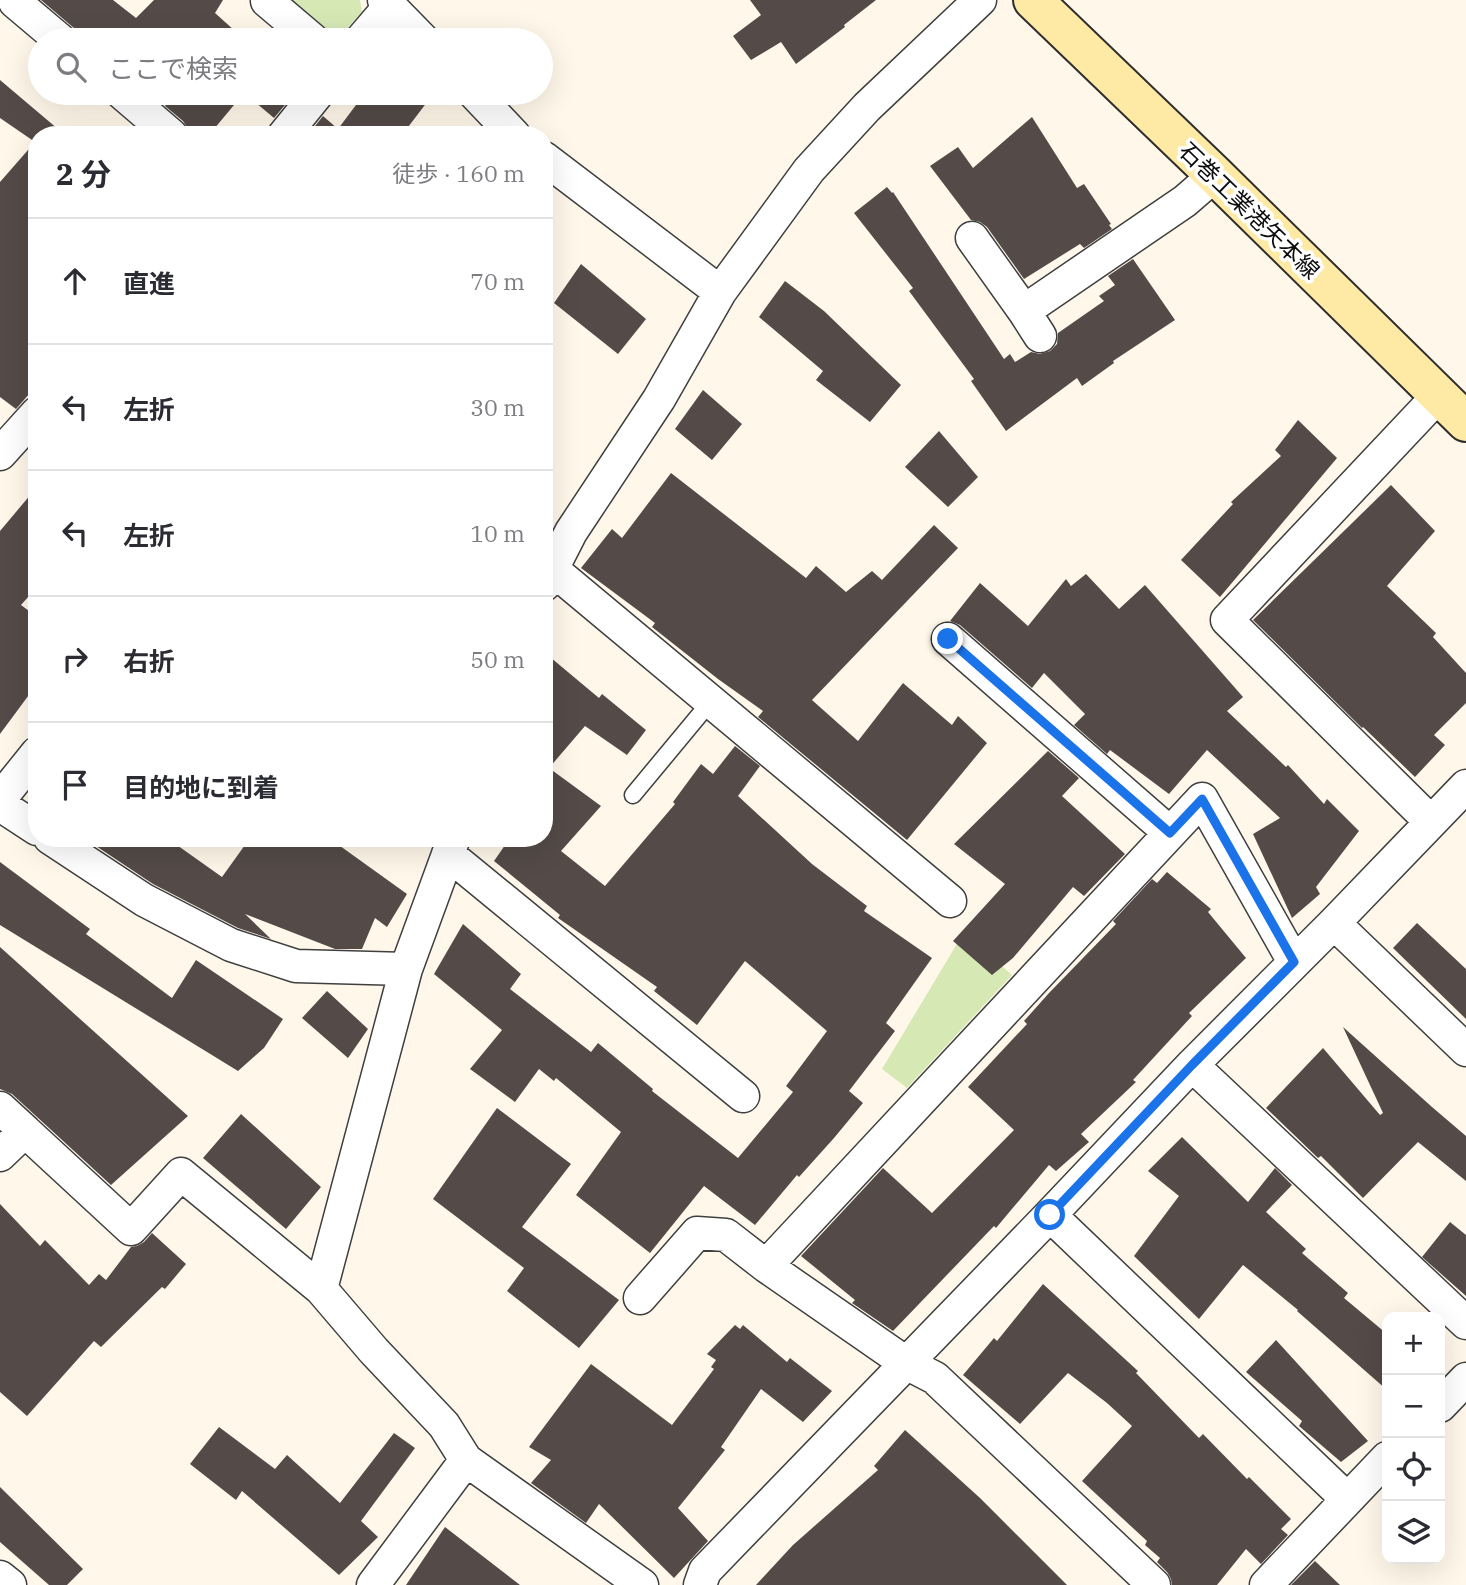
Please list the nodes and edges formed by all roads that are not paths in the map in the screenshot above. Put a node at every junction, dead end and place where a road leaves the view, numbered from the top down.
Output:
1 (980, 0) edge
2 (1034, 0) edge
3 (267, 1) edge
4 (387, 3) edge
5 (11, 8) edge
6 (42, 28) edge
7 (299, 28) edge
8 (370, 28) edge
9 (411, 28) edge
10 (136, 105) edge
11 (308, 105) edge
12 (485, 105) edge
13 (160, 126) edge
14 (291, 126) edge
15 (505, 126) edge
16 (553, 165) edge
17 (1215, 175) junction
18 (972, 238) dead end
19 (720, 292) junction
20 (1439, 395) junction
21 (1466, 422) edge
22 (28, 423) edge
23 (0, 454) edge
24 (553, 567) edge
25 (553, 581) edge
26 (948, 639) dead end
27 (710, 701) junction
28 (28, 763) edge
29 (1466, 786) edge
30 (633, 795) dead end
31 (0, 799) edge
32 (0, 805) edge
33 (1431, 822) junction
34 (28, 823) edge
35 (1170, 833) junction
36 (64, 847) edge
37 (451, 847) edge
38 (452, 847) edge
39 (950, 901) dead end
40 (1334, 923) junction
41 (1294, 962) junction
42 (406, 969) junction
43 (1466, 1050) edge
44 (1192, 1065) junction
45 (743, 1096) dead end
46 (0, 1108) edge
47 (25, 1130) junction
48 (0, 1156) edge
49 (1050, 1215) junction
50 (766, 1266) junction
51 (321, 1289) junction
52 (640, 1298) dead end
53 (1466, 1323) edge
54 (906, 1363) junction
55 (1466, 1379) edge
56 (1445, 1400) edge
57 (466, 1460) junction
58 (1382, 1463) edge
59 (1347, 1499) junction
60 (0, 1577) edge
61 (10, 1585) edge
62 (373, 1585) edge
63 (642, 1585) edge
64 (700, 1585) edge
65 (1154, 1585) edge
66 (1266, 1585) edge

1 - 19 street
2 - 17 main road, 石巻工業港矢本線
3 - 7 street
4 - 8 street
4 - 9 street
5 - 6 street
10 - 13 street
11 - 14 street
12 - 15 street
16 - 19 street
17 - 18 street
17 - 20 main road, 石巻工業港矢本線
19 - 24 street
20 - 21 main road, 石巻工業港矢本線
20 - 33 street
22 - 23 street
25 - 27 street
26 - 35 street
27 - 30 lane
27 - 39 street
28 - 31 street
29 - 33 street
32 - 34 street
33 - 40 street
35 - 41 street
35 - 50 street
36 - 42 street
37 - 42 street
38 - 45 street
40 - 41 street
40 - 43 street
41 - 44 street
42 - 51 street
44 - 49 street
44 - 53 street
46 - 47 street
47 - 48 street
47 - 51 street
49 - 54 street
49 - 59 street
50 - 52 street
50 - 54 street
51 - 57 street
54 - 64 street
54 - 65 street
55 - 56 street
57 - 62 street
57 - 63 street
58 - 59 street
59 - 66 street
60 - 61 street

